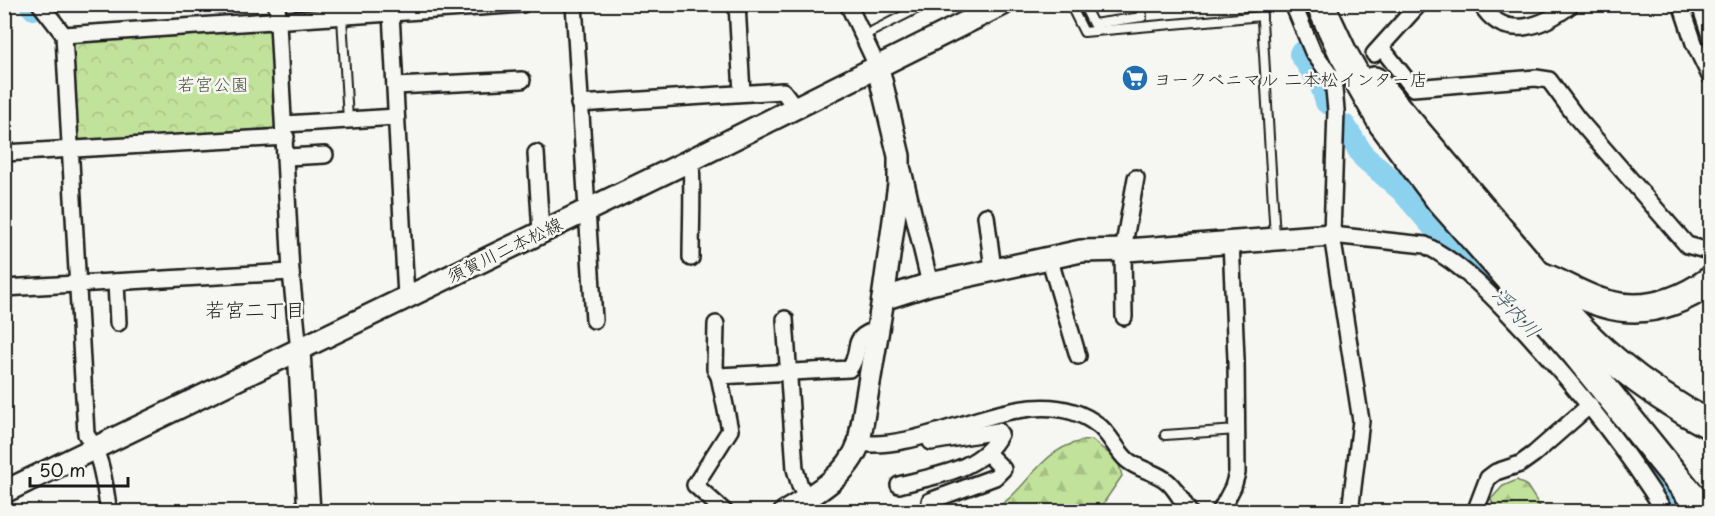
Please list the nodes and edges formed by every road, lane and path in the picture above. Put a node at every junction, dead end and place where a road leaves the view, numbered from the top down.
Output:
1 (40, 4) edge
2 (277, 4) edge
3 (523, 4) edge
4 (574, 4) edge
5 (737, 4) edge
6 (848, 4) edge
7 (926, 4) edge
8 (1003, 4) edge
9 (1070, 4) edge
10 (1083, 4) edge
11 (1141, 4) edge
12 (1261, 4) edge
13 (1293, 4) edge
14 (1320, 4) edge
15 (1334, 4) edge
16 (1419, 4) edge
17 (1481, 4) edge
18 (1572, 4) edge
19 (1681, 4) edge
20 (392, 13) junction
21 (1262, 16) junction
22 (342, 17) junction
23 (278, 22) junction
24 (64, 35) junction
25 (862, 36) junction
26 (878, 68) junction
27 (1710, 76) edge
28 (522, 80) dead end
29 (394, 86) junction
30 (742, 93) junction
31 (579, 104) junction
32 (795, 107) junction
33 (396, 117) junction
34 (348, 120) junction
35 (285, 130) junction
36 (70, 148) junction
37 (4, 153) edge
38 (536, 153) dead end
39 (325, 155) dead end
40 (899, 156) junction
41 (287, 158) junction
42 (691, 160) junction
43 (1136, 178) dead end
44 (586, 209) junction
45 (986, 216) dead end
46 (541, 232) junction
47 (1332, 235) junction
48 (1275, 238) junction
49 (1231, 240) junction
50 (1710, 248) edge
51 (1123, 250) junction
52 (1048, 256) junction
53 (691, 258) dead end
54 (993, 269) junction
55 (291, 272) junction
56 (1538, 275) junction
57 (1710, 281) edge
58 (116, 282) junction
59 (77, 283) junction
60 (930, 284) junction
61 (4, 288) edge
62 (406, 297) junction
63 (883, 299) junction
64 (1124, 317) dead end
65 (784, 319) dead end
66 (594, 320) dead end
67 (118, 323) dead end
68 (716, 324) dead end
69 (877, 330) junction
70 (299, 351) junction
71 (1574, 351) junction
72 (1078, 356) dead end
73 (789, 373) junction
74 (719, 376) junction
75 (1590, 405) junction
76 (1710, 425) edge
77 (1237, 430) junction
78 (1165, 435) dead end
79 (920, 440) junction
80 (1710, 440) edge
81 (859, 443) junction
82 (96, 448) junction
83 (987, 453) junction
84 (899, 485) dead end
85 (4, 492) edge
86 (808, 498) junction
87 (930, 501) dead end
88 (786, 511) edge
89 (109, 512) edge
90 (309, 512) edge
91 (725, 512) edge
92 (1189, 512) edge
93 (1220, 512) edge
94 (1350, 512) edge
95 (1475, 512) edge
96 (1665, 512) edge
97 (1704, 512) edge

1 - 24 street
2 - 23 street
3 - 20 street
4 - 31 street
5 - 30 street
6 - 25 street
7 - 25 lane
8 - 26 main road, 須賀川二本松線
9 - 21 lane
10 - 11 lane
12 - 21 lane
13 - 47 street
14 - 71 highway
15 - 56 highway
16 - 50 street
17 - 18 street
19 - 27 street
20 - 22 street
20 - 29 street
21 - 48 lane
22 - 23 street
22 - 34 lane
23 - 24 street
23 - 35 street
24 - 36 street
25 - 26 street
26 - 32 main road, 須賀川二本松線
26 - 40 main road
28 - 29 street
29 - 33 street
30 - 31 street
30 - 32 street
31 - 44 street
32 - 42 main road, 須賀川二本松線
33 - 34 street
33 - 62 street
34 - 35 street
35 - 36 street
35 - 41 street
36 - 37 street
36 - 59 street
38 - 46 street
39 - 41 street
40 - 60 street
40 - 63 main road
41 - 55 street
42 - 44 main road, 須賀川二本松線
42 - 53 street
43 - 51 street
44 - 46 main road, 須賀川二本松線
44 - 66 street
45 - 54 street
46 - 62 main road, 須賀川二本松線
47 - 48 main road
47 - 75 street
47 - 94 street
48 - 49 main road
49 - 51 main road
49 - 77 street
51 - 52 main road
51 - 64 street
52 - 54 main road
52 - 72 street
54 - 60 main road
55 - 58 street
55 - 70 street
56 - 57 highway
56 - 76 highway
58 - 59 street
58 - 67 street
59 - 61 street
59 - 82 street
60 - 63 main road
62 - 70 main road, 須賀川二本松線
63 - 69 main road
65 - 73 street
68 - 74 street
69 - 73 street
69 - 81 main road
70 - 82 main road, 須賀川二本松線
70 - 90 main road
71 - 80 highway
71 - 97 highway
73 - 74 street
73 - 86 street
74 - 91 street
75 - 95 street
75 - 96 street
77 - 78 lane
77 - 93 street
79 - 81 street
79 - 83 street
79 - 92 street
81 - 86 main road
82 - 85 main road, 須賀川二本松線
82 - 89 street
83 - 84 street
83 - 87 street
86 - 88 main road

